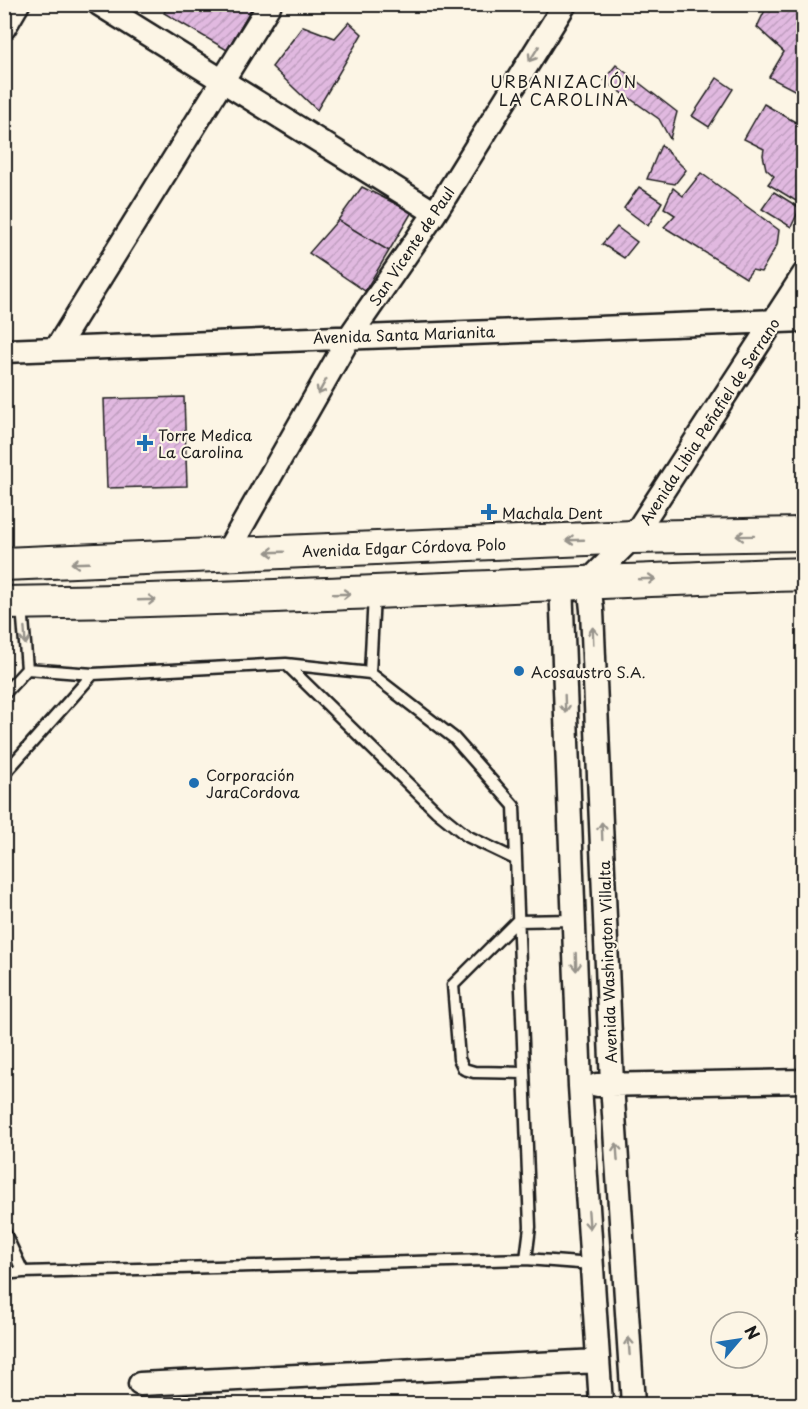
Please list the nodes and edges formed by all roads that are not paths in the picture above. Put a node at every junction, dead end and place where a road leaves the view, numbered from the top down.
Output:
1 (18, 4) edge
2 (99, 4) edge
3 (270, 4) edge
4 (564, 4) edge
5 (4, 28) edge
6 (222, 81) junction
7 (435, 213) junction
8 (804, 274) edge
9 (804, 320) edge
10 (773, 322) junction
11 (350, 336) junction
12 (56, 349) junction
13 (4, 351) edge
14 (804, 534) edge
15 (633, 537) junction
16 (226, 554) junction
17 (4, 564) edge
18 (804, 574) edge
19 (575, 582) junction
20 (374, 593) junction
21 (13, 603) edge
22 (286, 664) junction
23 (27, 669) junction
24 (370, 673) junction
25 (93, 674) junction
26 (4, 694) edge
27 (4, 774) edge
28 (515, 859) junction
29 (574, 920) junction
30 (518, 921) junction
31 (524, 1073) junction
32 (804, 1081) edge
33 (612, 1084) junction
34 (580, 1086) junction
35 (4, 1231) edge
36 (526, 1259) junction
37 (592, 1264) junction
38 (22, 1272) junction
39 (4, 1274) edge
40 (598, 1362) junction
41 (140, 1384) dead end
42 (601, 1404) edge
43 (633, 1404) edge

1 - 5 street
2 - 6 street
3 - 6 street
4 -> 7 street, San Vicente de Paul
6 - 7 street
6 - 12 street
7 - 11 street, San Vicente de Paul
8 - 10 street, Avenida Libia Peñafiel de Serrano
9 - 10 street, Avenida Santa Marianita
10 - 11 street, Avenida Santa Marianita
10 - 15 street, Avenida Libia Peñafiel de Serrano
11 - 12 street, Avenida Santa Marianita
11 -> 16 street, San Vicente de Paul
12 - 13 street, Avenida Santa Marianita
14 -> 15 main road, Avenida Edgar Córdova Polo
15 -> 16 main road, Avenida Edgar Córdova Polo
15 - 19 street
16 -> 17 main road, Avenida Edgar Córdova Polo
19 -> 18 main road
19 - 20 main road
19 -> 29 street, Avenida Washington Villalta
33 -> 19 street, Avenida Washington Villalta
21 -> 20 main road
20 - 24 lane
21 -> 23 lane
22 - 24 lane
22 - 25 lane
22 - 28 lane
23 - 25 lane
23 - 26 lane
24 - 28 lane
25 - 27 lane
28 - 30 lane
29 - 30 lane
29 -> 34 street, Avenida Washington Villalta
30 - 31 lane
30 - 31 lane
31 - 36 lane
32 - 33 street
33 - 34 street
43 -> 33 street, Avenida Washington Villalta
34 -> 37 street, Avenida Washington Villalta
35 - 38 lane
36 - 37 lane
36 - 38 lane
37 - 40 street, Avenida Washington Villalta
38 - 39 lane
40 - 41 street
40 - 42 street, Avenida Washington Villalta

